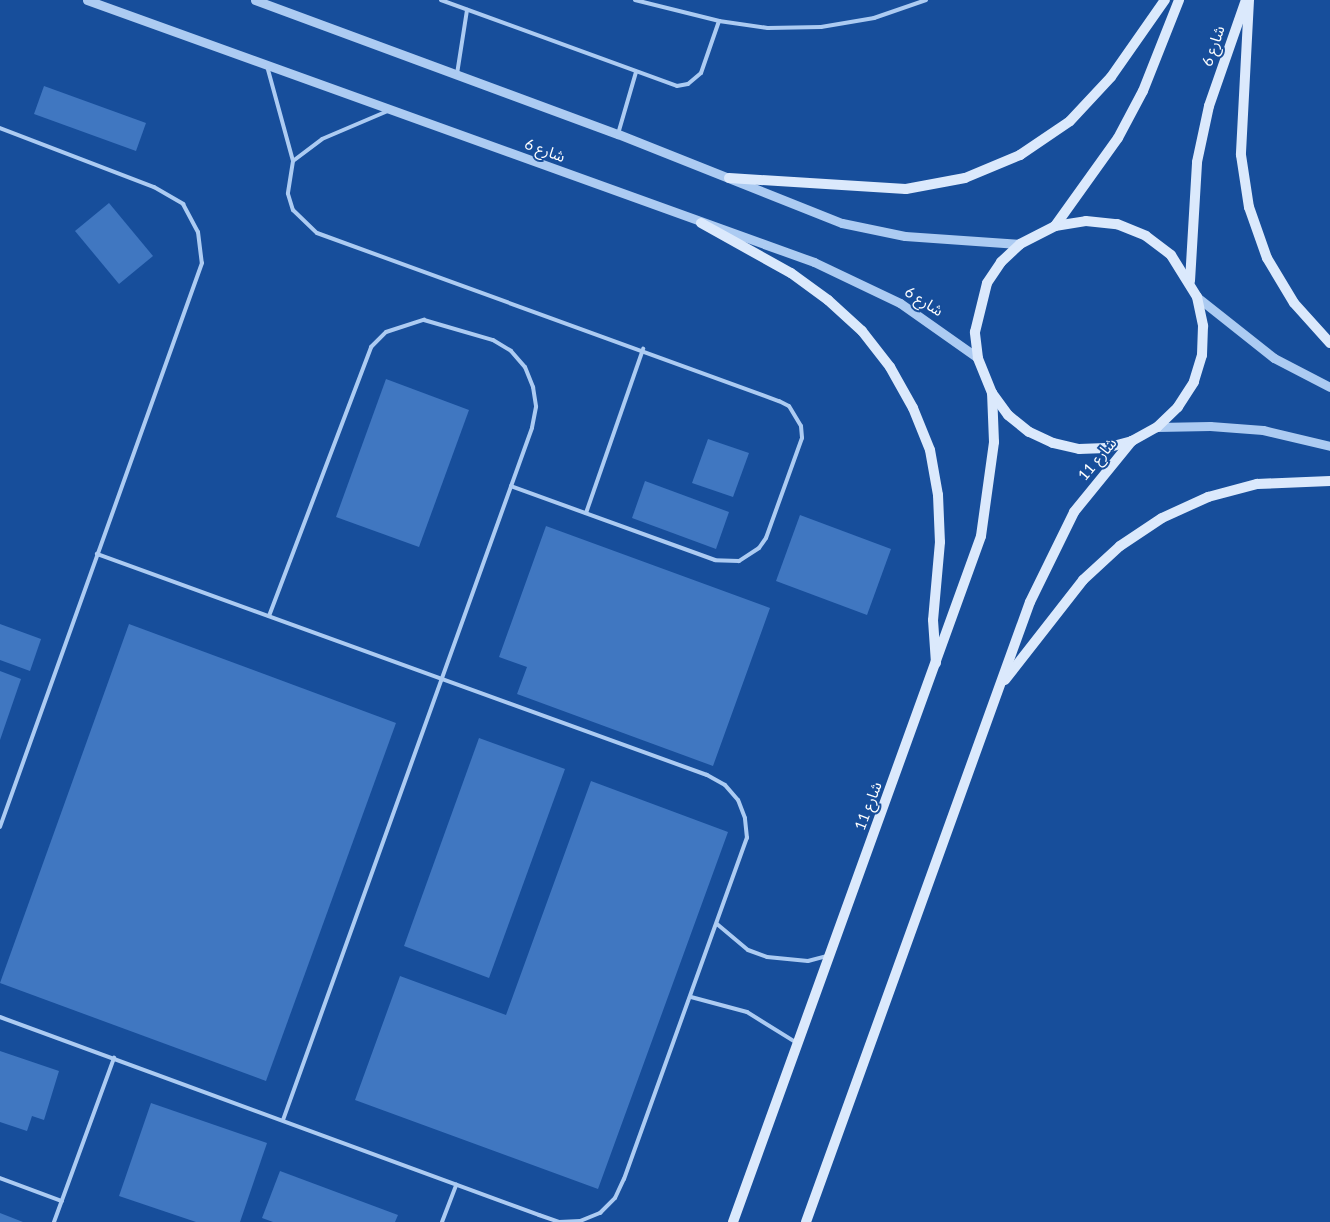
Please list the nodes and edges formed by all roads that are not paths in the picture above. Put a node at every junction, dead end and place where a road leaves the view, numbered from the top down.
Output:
1 (87, 0) edge
2 (255, 0) edge
3 (441, 0) edge
4 (635, 0) edge
5 (926, 0) edge
6 (1164, 0) edge
7 (1179, 0) edge
8 (1247, 0) edge
9 (467, 10) junction
10 (719, 21) junction
11 (267, 66) junction
12 (636, 72) junction
13 (457, 74) junction
14 (391, 110) junction
15 (0, 128) edge
16 (618, 134) junction
17 (293, 161) junction
18 (729, 178) junction
19 (701, 223) junction
20 (1055, 226) junction
21 (1020, 244) junction
22 (1190, 281) junction
23 (1197, 297) junction
24 (1330, 343) edge
25 (643, 349) junction
26 (978, 358) junction
27 (1330, 387) edge
28 (992, 393) junction
29 (1158, 427) junction
30 (1132, 441) junction
31 (1330, 446) edge
32 (1330, 481) edge
33 (511, 486) junction
34 (586, 513) junction
35 (97, 554) junction
36 (269, 616) junction
37 (936, 668) junction
38 (442, 679) junction
39 (1000, 685) junction
40 (0, 827) edge
41 (717, 924) junction
42 (827, 956) junction
43 (691, 997) junction
44 (0, 1017) edge
45 (797, 1043) junction
46 (114, 1058) junction
47 (282, 1120) junction
48 (0, 1178) edge
49 (456, 1184) junction
50 (62, 1201) junction
51 (54, 1222) edge
52 (442, 1222) edge
53 (733, 1222) edge
54 (806, 1222) edge

1 - 11 street, شارع 6
2 - 13 street
3 - 9 lane
4 - 10 lane
5 - 10 lane
6 - 18 main road
7 - 20 main road
8 - 22 main road, شارع 6
8 - 24 main road
9 - 12 lane
9 - 13 lane
10 - 12 lane
11 - 14 street, شارع 6
11 - 17 lane
12 - 16 lane
13 - 16 street
14 - 17 lane
14 - 19 street, شارع 6
15 - 35 lane
16 - 18 street
17 - 25 lane
18 - 21 street
19 - 26 street, شارع 6
19 - 37 main road
20 - 21 main road
20 - 22 main road
21 - 26 main road
22 - 23 main road
23 - 27 street
23 - 29 main road
25 - 34 lane
25 - 34 lane
26 - 28 main road
28 - 30 main road
28 - 37 main road, شارع 11
29 - 30 main road
29 - 31 street
30 - 39 main road, شارع 11
32 - 39 main road
33 - 34 lane
33 - 36 lane
33 - 38 lane
35 - 36 lane
35 - 40 lane
36 - 38 lane
37 - 42 main road, شارع 11
38 - 41 lane
38 - 47 lane
39 - 54 main road, شارع 11
41 - 42 lane
41 - 43 lane
42 - 45 main road, شارع 11
43 - 45 lane
43 - 49 lane
44 - 46 lane
45 - 53 main road, شارع 11
46 - 47 lane
46 - 50 lane
47 - 49 lane
48 - 50 lane
49 - 52 lane
50 - 51 lane

